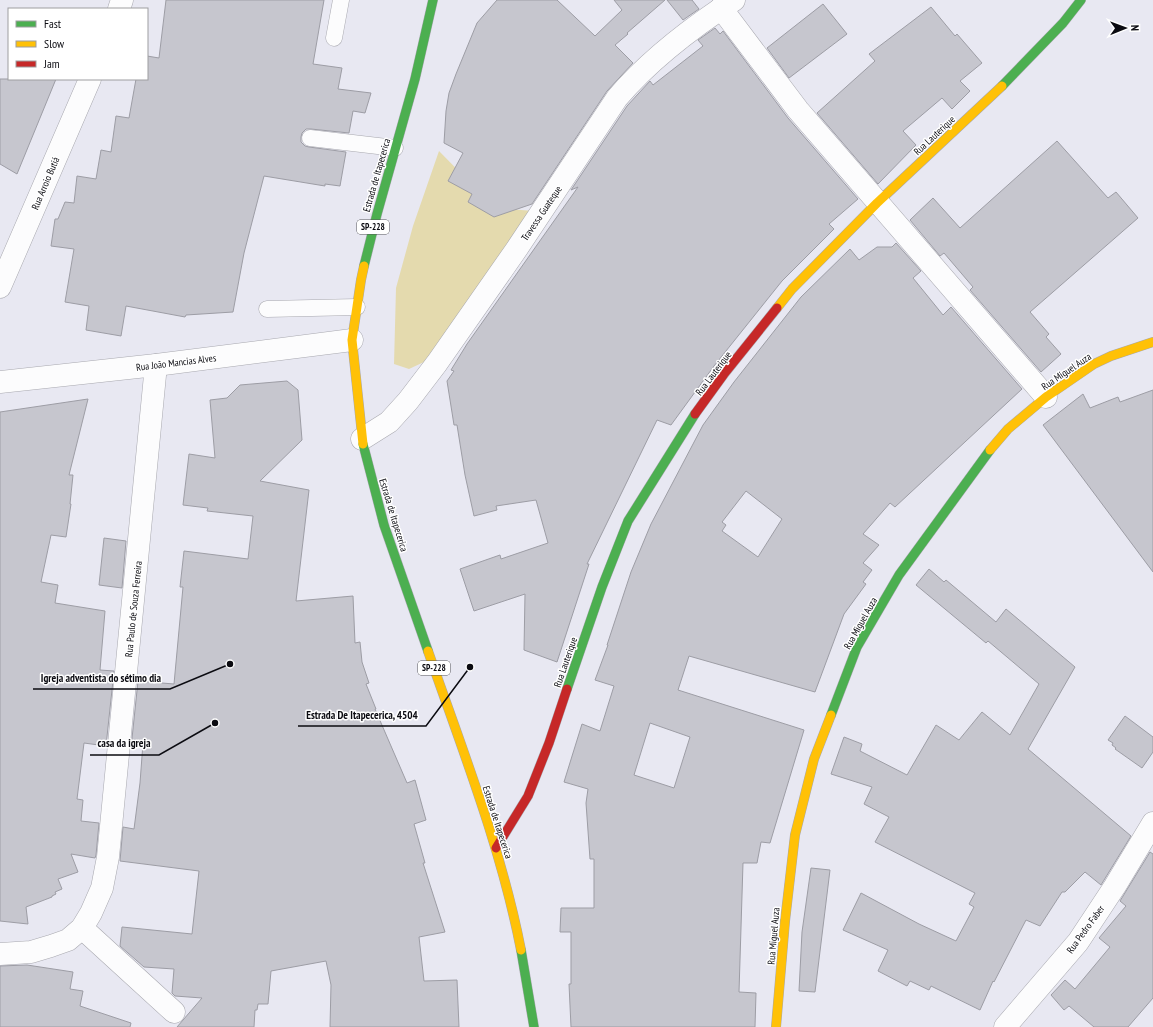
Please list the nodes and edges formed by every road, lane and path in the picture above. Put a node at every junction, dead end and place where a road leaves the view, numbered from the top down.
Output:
1 (342, 0) edge
2 (433, 0) edge
3 (1081, 0) edge
4 (728, 4) edge
5 (334, 38) dead end
6 (90, 80) edge
7 (310, 138) dead end
8 (395, 148) junction
9 (877, 203) junction
10 (0, 287) edge
11 (357, 307) junction
12 (267, 309) dead end
13 (352, 340) junction
14 (1153, 342) edge
15 (156, 364) junction
16 (0, 382) edge
17 (1046, 397) junction
18 (362, 439) junction
19 (1153, 823) edge
20 (496, 848) junction
21 (82, 928) junction
22 (0, 954) edge
23 (174, 1012) dead end
24 (534, 1027) edge
25 (776, 1027) edge
26 (1005, 1027) edge

1 - 5 lane
2 - 8 street, Estrada de Itapecerica / SP-228
3 - 9 street, Rua Lauterique
4 - 9 street
4 - 18 street, Travessa Guateque
6 - 10 street, Rua Arroio Butiá
7 - 8 lane
8 - 11 street, Estrada de Itapecerica / SP-228
9 - 17 street
9 - 20 street, Rua Lauterique
11 - 12 lane
11 - 13 street, Estrada de Itapecerica / SP-228
13 - 15 street, Rua João Mancias Alves
13 - 18 street, Estrada de Itapecerica / SP-228
14 - 17 street, Rua Miguel Auza
15 - 16 street, Rua João Mancias Alves
15 - 21 street, Rua Paulo de Souza Ferreira
17 - 25 street, Rua Miguel Auza
18 - 20 street, Estrada de Itapecerica / SP-228
19 - 26 street, Rua Pedro Faber
20 - 24 street, Estrada de Itapecerica / SP-228
21 - 22 street, Rua Paulo de Souza Ferreira
21 - 23 street

